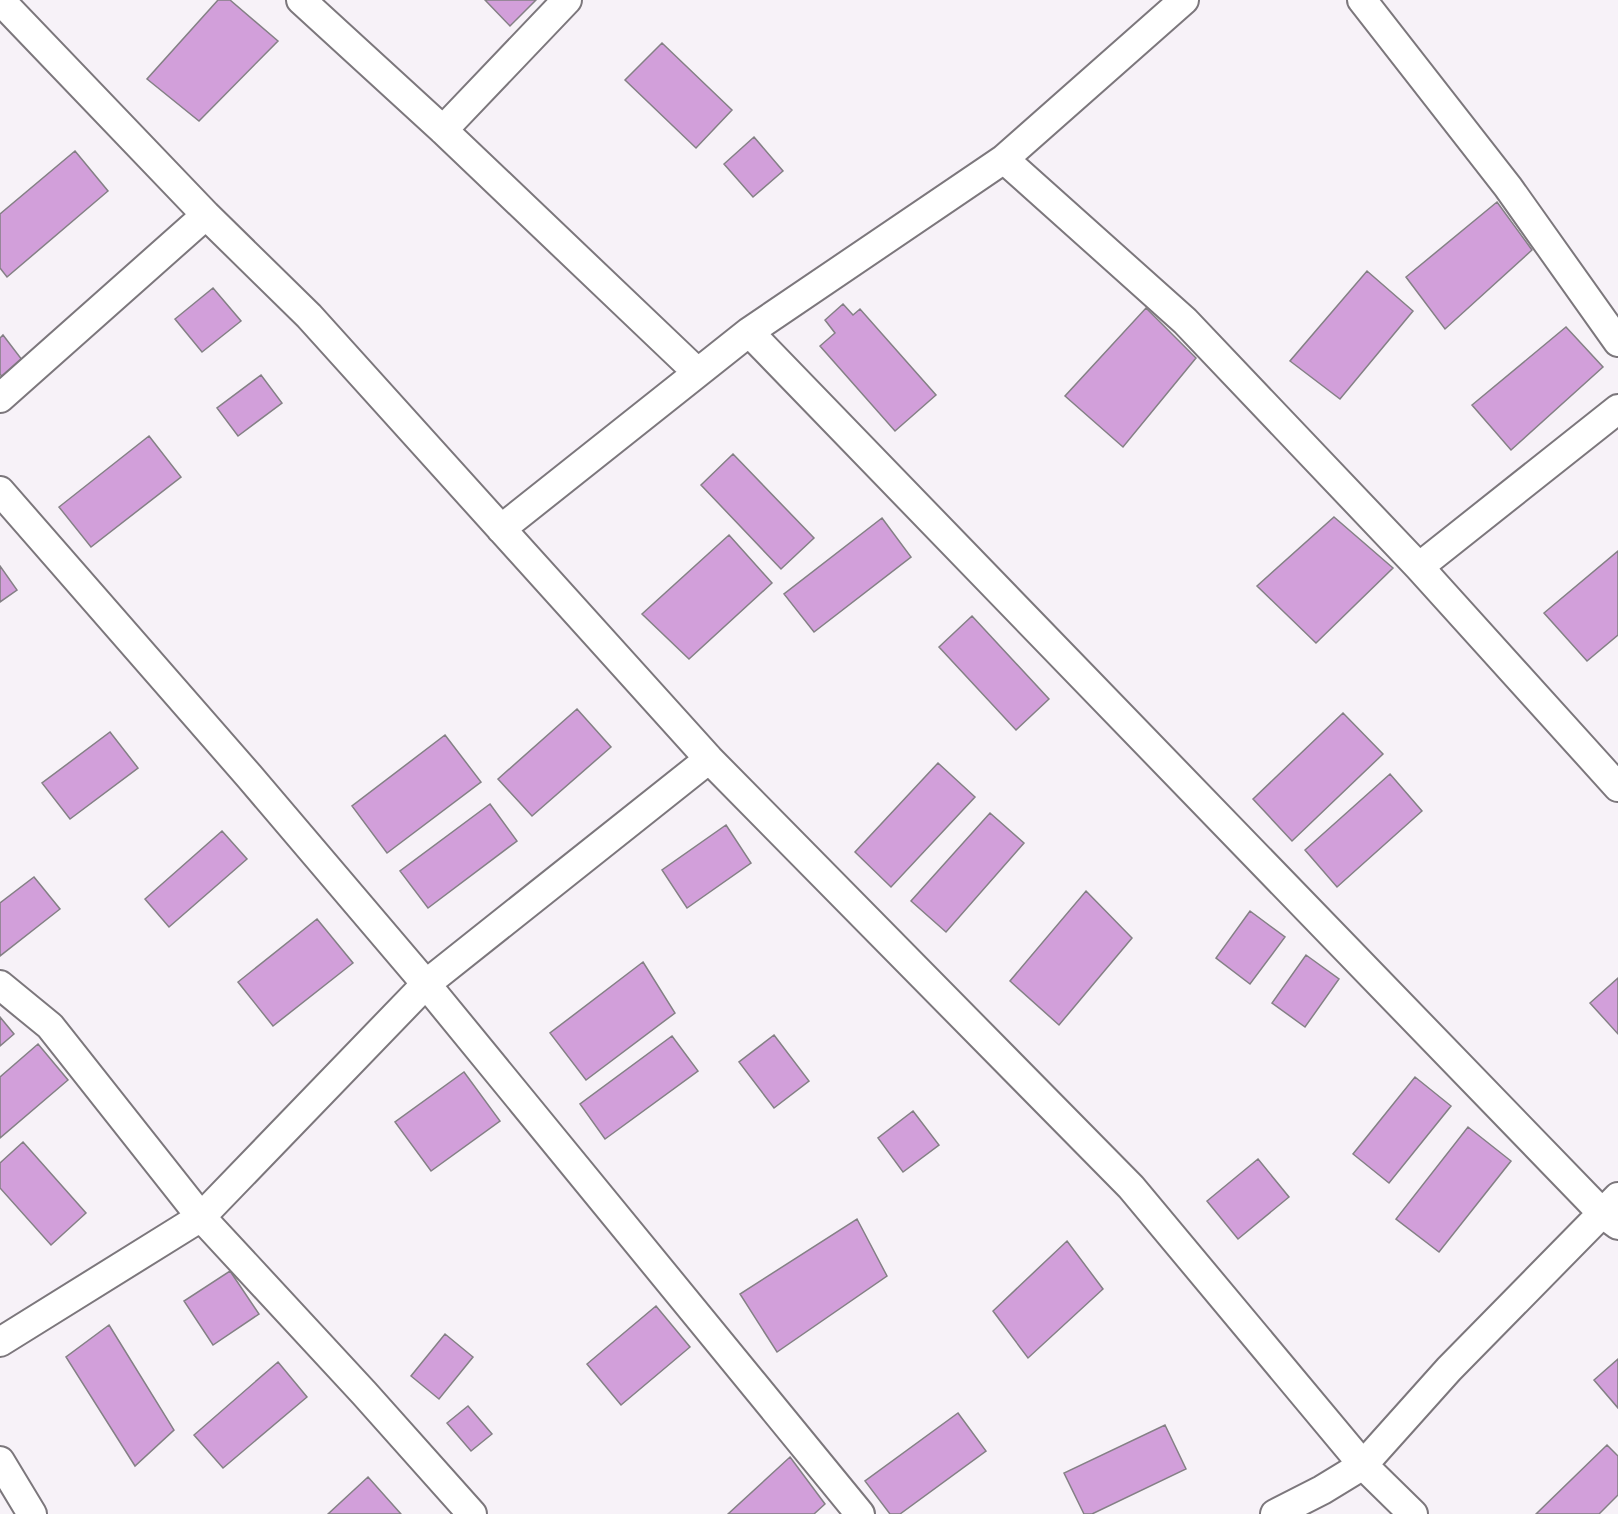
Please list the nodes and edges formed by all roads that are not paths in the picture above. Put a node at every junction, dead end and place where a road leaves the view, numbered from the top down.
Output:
1 (0, 0) edge
2 (301, 0) edge
3 (567, 0) edge
4 (1184, 0) edge
5 (1362, 0) edge
6 (443, 130) junction
7 (1004, 159) junction
8 (207, 215) junction
9 (749, 332) junction
10 (1618, 342) edge
11 (697, 372) junction
12 (0, 398) edge
13 (1618, 408) edge
14 (0, 491) edge
15 (501, 530) junction
16 (1419, 567) junction
17 (709, 759) junction
18 (1618, 787) edge
19 (426, 984) junction
20 (0, 985) edge
21 (1613, 1212) edge
22 (201, 1217) junction
23 (0, 1342) edge
24 (0, 1461) edge
25 (1364, 1465) junction
26 (32, 1514) edge
27 (472, 1514) edge
28 (860, 1514) edge
29 (1275, 1514) edge
30 (1413, 1514) edge

1 - 8 street
2 - 6 street
3 - 6 street
4 - 7 street
5 - 10 street
6 - 11 street
7 - 9 street
7 - 16 street
8 - 12 street
8 - 15 street
9 - 11 street
9 - 21 street
11 - 15 street
13 - 16 street
14 - 19 street
15 - 17 street
16 - 18 street
17 - 19 street
17 - 25 street
19 - 22 street
19 - 28 street
20 - 22 street
21 - 25 street
22 - 23 street
22 - 27 street
24 - 26 street
25 - 29 street
25 - 30 street

